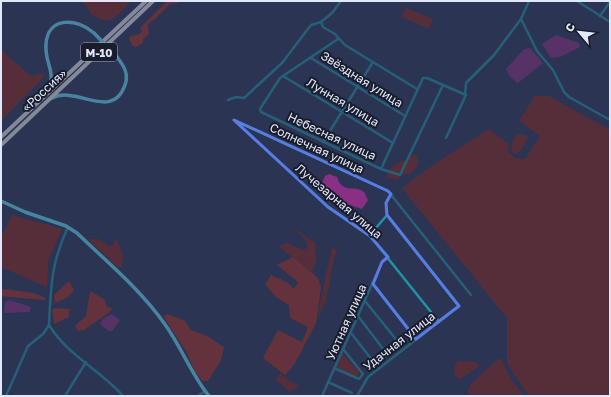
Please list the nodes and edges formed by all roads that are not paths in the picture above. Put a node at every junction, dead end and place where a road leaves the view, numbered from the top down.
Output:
1 (146, 1) edge
2 (153, 1) edge
3 (341, 1) edge
4 (529, 1) edge
5 (577, 1) edge
6 (610, 2) edge
7 (600, 16) junction
8 (521, 19) junction
9 (321, 22) junction
10 (610, 22) edge
11 (338, 39) junction
12 (311, 58) junction
13 (373, 62) junction
14 (283, 76) junction
15 (443, 85) junction
16 (358, 87) junction
17 (417, 89) junction
18 (466, 95) junction
19 (41, 100) junction
20 (228, 100) dead end
21 (45, 103) junction
22 (342, 112) junction
23 (404, 116) junction
24 (234, 120) joint
25 (610, 120) edge
26 (1, 137) edge
27 (446, 138) dead end
28 (323, 142) junction
29 (393, 143) junction
30 (1, 145) edge
31 (381, 169) junction
32 (391, 194) junction
33 (1, 201) edge
34 (387, 215) junction
35 (68, 227) junction
36 (370, 236) junction
37 (388, 257) junction
38 (373, 284) junction
39 (471, 295) dead end
40 (365, 301) junction
41 (358, 316) junction
42 (439, 322) junction
43 (49, 325) junction
44 (350, 333) junction
45 (416, 339) junction
46 (400, 343) dead end
47 (343, 349) junction
48 (387, 354) dead end
49 (86, 362) junction
50 (376, 365) dead end
51 (334, 368) junction
52 (328, 382) junction
53 (205, 391) junction
54 (352, 393) dead end
55 (6, 396) edge
56 (65, 396) edge
57 (123, 396) edge
58 (198, 396) edge
59 (209, 396) edge
60 (322, 396) edge
61 (357, 396) edge

1 - 19 highway, «Россия» / М-10
2 - 21 highway, «Россия» / М-10
3 - 9 street
4 - 8 street
5 - 7 street
6 - 7 street
7 - 10 street
8 - 18 street
8 - 25 street
9 - 11 street
9 - 20 street
11 - 12 street
11 - 13 street
12 - 14 street
12 - 16 street, Звёздная улица
13 - 16 street
13 - 17 street
14 - 22 street, Лунная улица
14 - 28 street, Небесная улица
15 - 17 street
15 - 18 street
15 - 31 street, Небесная улица
16 - 22 street
16 - 23 street, Звёздная улица
17 - 23 street
18 - 27 street
19 - 21 main road, bridge
19 - 26 highway, «Россия» / М-10
21 - 30 highway, «Россия» / М-10
22 - 28 street
22 - 29 street, Лунная улица
23 - 29 street
24 - 32 street, Солнечная улица
24 - 36 street, Лучезарная улица
28 - 31 street, Небесная улица
29 - 31 street
32 - 34 street
32 - 39 street
33 - 35 main road
34 - 36 street
34 - 42 street, Удачная улица
35 - 43 street
35 - 53 main road
36 - 37 street, Лучезарная улица
37 - 38 street, Уютная улица
37 - 42 street, Лучезарная улица
38 - 40 street, Уютная улица
38 - 45 street
40 - 41 street, Уютная улица
40 - 46 street
41 - 44 street, Уютная улица
41 - 48 street
42 - 45 street, Удачная улица
43 - 49 street
43 - 55 street
44 - 47 street, Уютная улица
44 - 50 street
45 - 61 street, Удачная улица
47 - 51 street, Уютная улица
47 - 51 street
49 - 56 street
49 - 57 street
51 - 52 street, Уютная улица
52 - 54 street
52 - 60 street, Уютная улица
53 - 58 street
53 - 59 main road

